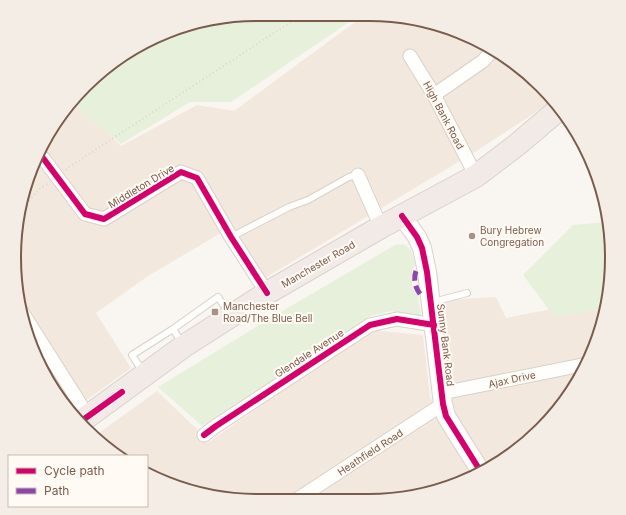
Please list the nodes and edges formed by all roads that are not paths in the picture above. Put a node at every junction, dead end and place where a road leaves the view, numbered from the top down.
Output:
1 (489, 54) edge
2 (410, 56) dead end
3 (434, 95) junction
4 (555, 113) edge
5 (43, 158) edge
6 (358, 175) joint
7 (476, 176) junction
8 (402, 216) junction
9 (381, 227) junction
10 (230, 237) junction
11 (267, 293) junction
12 (466, 294) dead end
13 (427, 298) junction
14 (434, 325) junction
15 (33, 332) edge
16 (579, 366) edge
17 (443, 398) junction
18 (82, 415) edge
19 (84, 419) edge
20 (204, 435) dead end
21 (478, 467) edge
22 (305, 494) edge

1 - 3 street
2 - 3 street, High Bank Road
3 - 7 street, High Bank Road
4 - 7 highway, Manchester Road
5 - 10 street, Middleton Drive
6 - 9 street
6 - 10 lane
7 - 8 highway, Manchester Road
8 - 9 highway, Manchester Road
8 - 13 street, Sunny Bank Road
9 - 11 highway, Manchester Road
10 - 11 street, Middleton Drive
11 - 19 highway, Manchester Road
12 - 13 lane
13 - 14 street, Sunny Bank Road
14 - 17 street, Sunny Bank Road
14 - 20 street, Glendale Avenue
15 - 18 street
16 - 17 street, Ajax Drive
17 - 21 street, Sunny Bank Road
17 - 22 street, Heathfield Road

